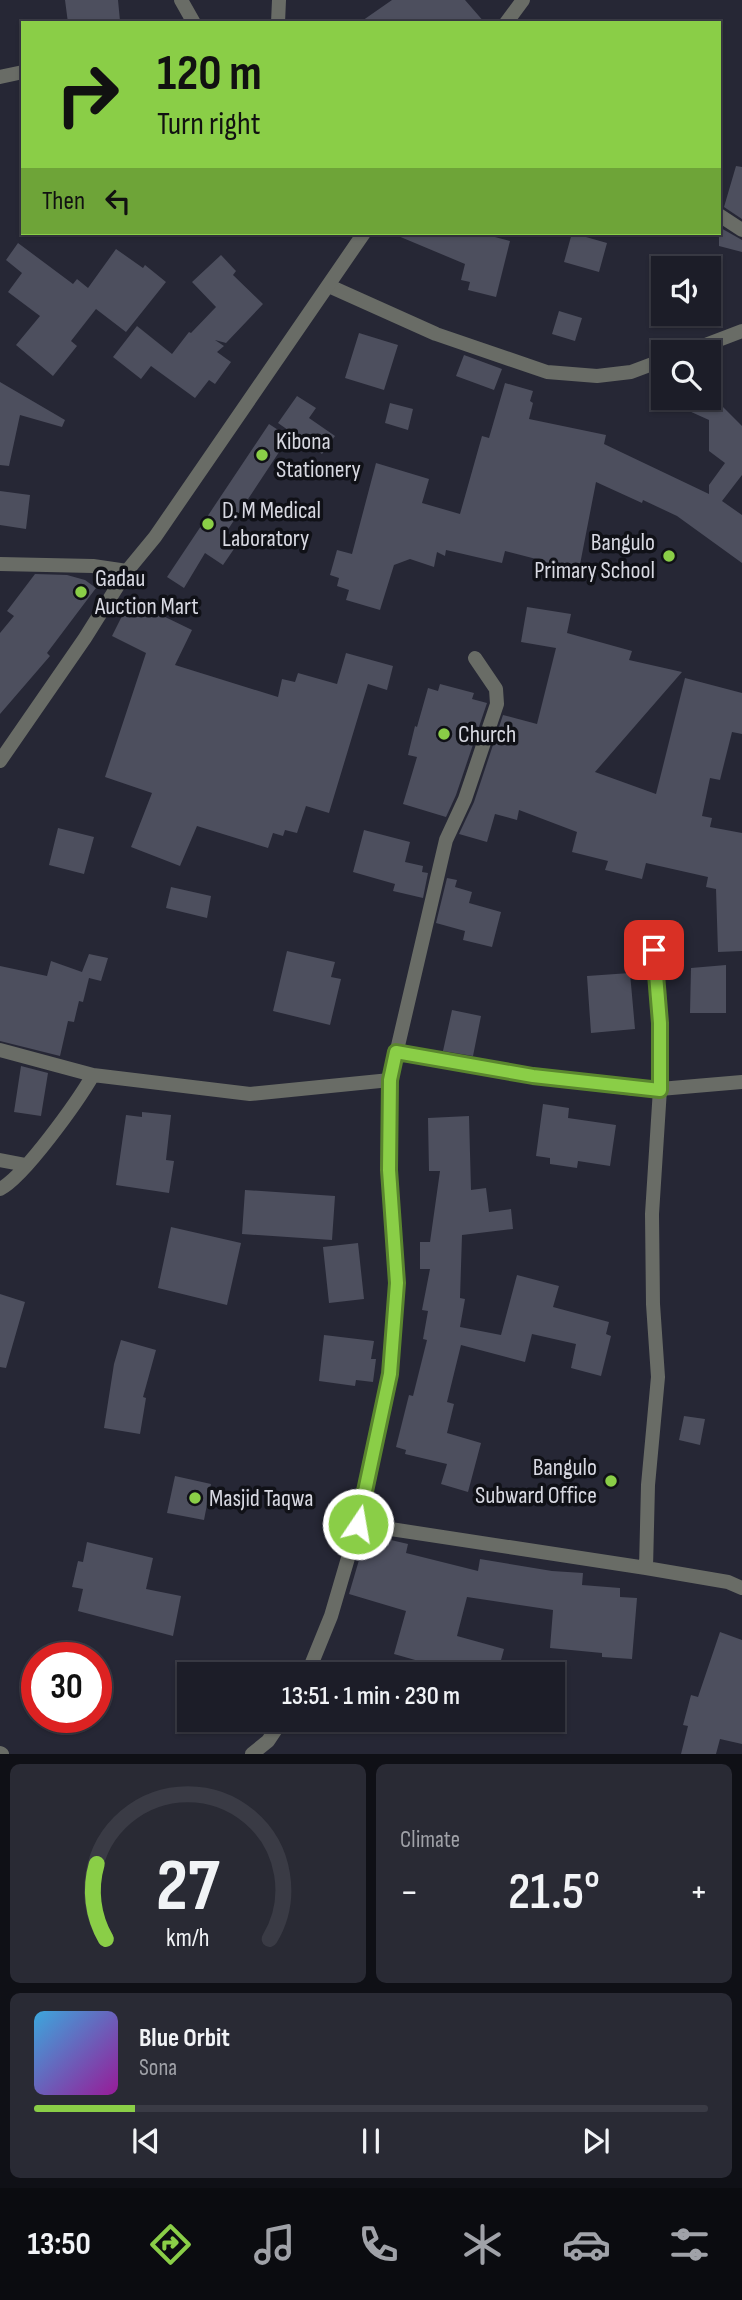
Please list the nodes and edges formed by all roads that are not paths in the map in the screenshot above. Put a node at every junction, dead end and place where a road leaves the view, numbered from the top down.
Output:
1 (181, 0) edge
2 (279, 0) edge
3 (523, 0) edge
4 (193, 21) edge
5 (278, 21) edge
6 (507, 21) edge
7 (21, 72) edge
8 (0, 77) edge
9 (721, 216) edge
10 (742, 230) edge
11 (363, 235) edge
12 (329, 286) junction
13 (742, 331) edge
14 (718, 340) edge
15 (651, 364) edge
16 (0, 564) edge
17 (127, 571) junction
18 (475, 657) dead end
19 (0, 761) edge
20 (653, 931) dead end
21 (0, 1050) edge
22 (396, 1052) junction
23 (93, 1075) junction
24 (390, 1080) junction
25 (742, 1082) edge
26 (660, 1090) junction
27 (0, 1160) edge
28 (26, 1165) junction
29 (0, 1189) edge
30 (358, 1524) junction
31 (646, 1568) junction
32 (742, 1588) edge
33 (312, 1662) edge
34 (274, 1732) edge
35 (252, 1754) edge

1 - 4 street
2 - 5 street
3 - 6 street
7 - 8 street
9 - 10 street
11 - 12 street
12 - 15 street
12 - 17 street
13 - 14 street
16 - 17 street
17 - 19 street
18 - 22 street
20 - 26 street
21 - 23 street
22 - 24 street
22 - 26 street
23 - 24 street
23 - 28 street
24 - 30 street
25 - 26 street
26 - 31 street
27 - 28 street
28 - 29 street
30 - 31 street
30 - 33 street
31 - 32 street
34 - 35 street

